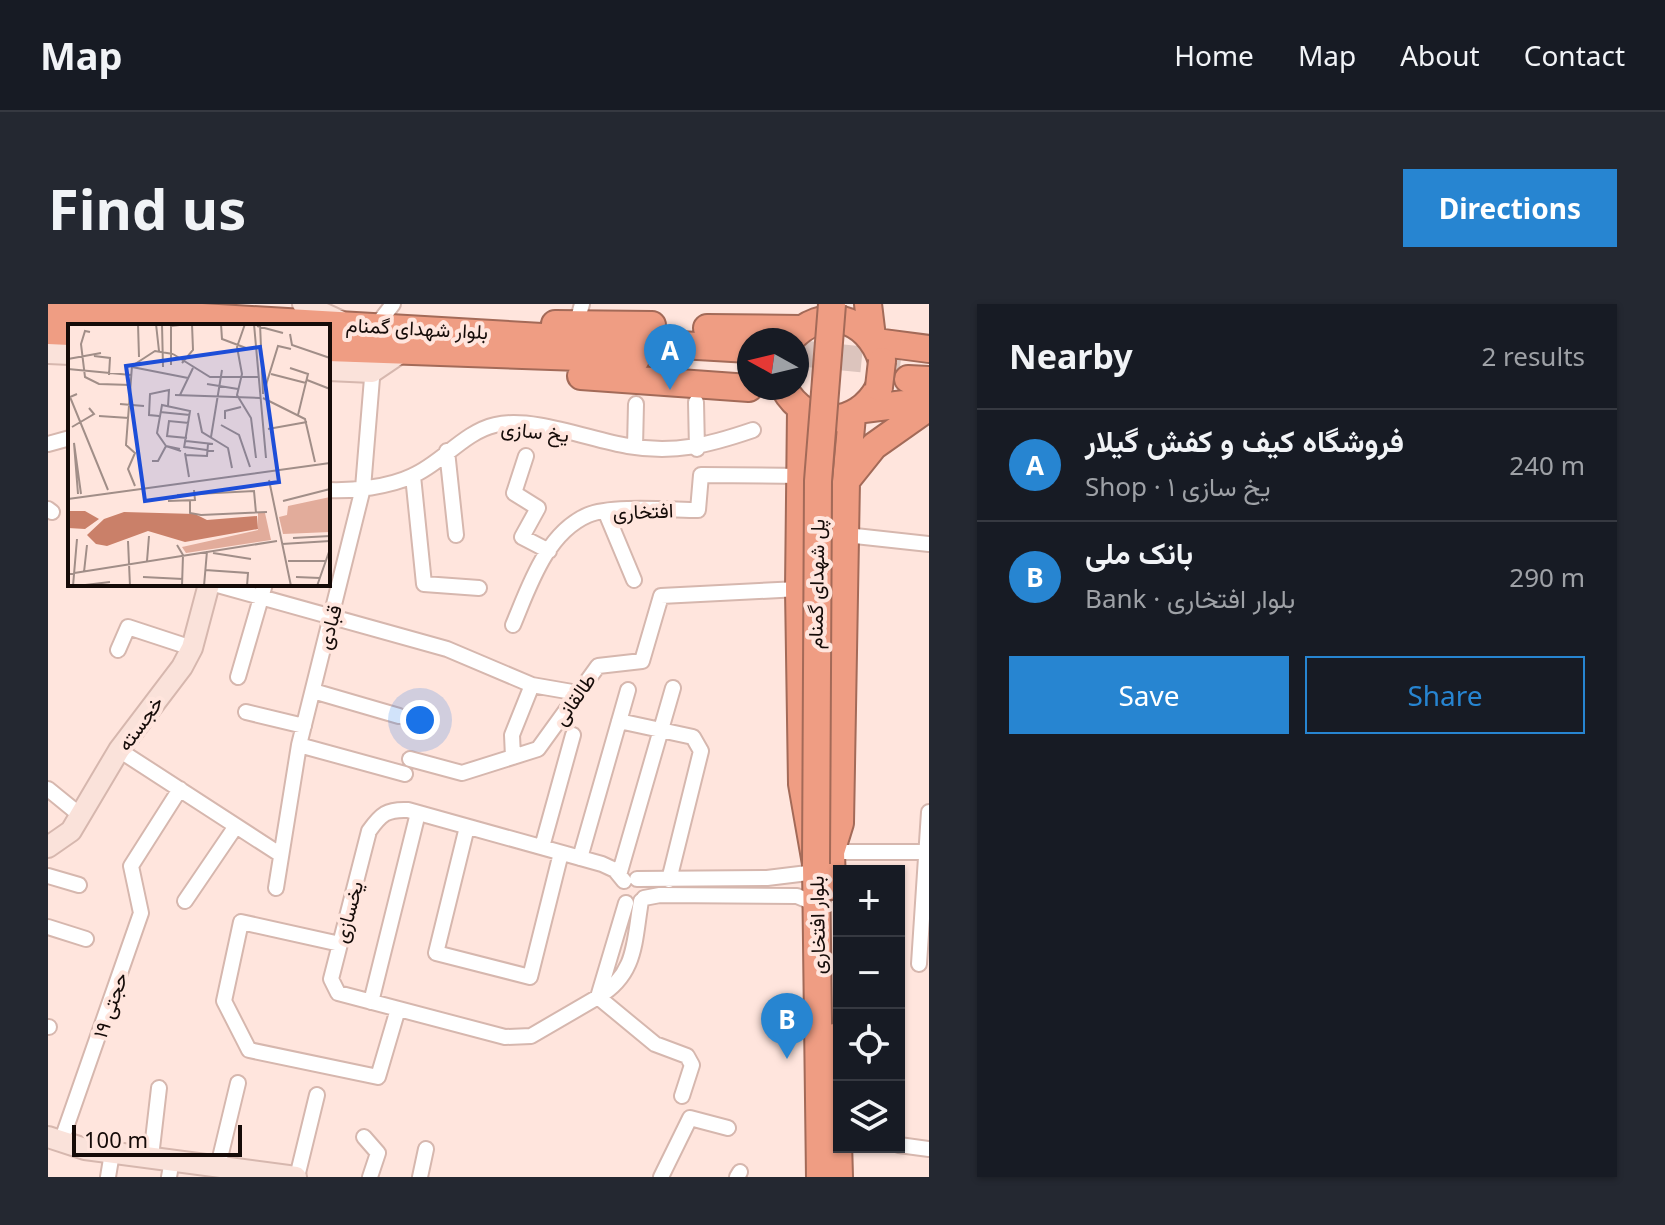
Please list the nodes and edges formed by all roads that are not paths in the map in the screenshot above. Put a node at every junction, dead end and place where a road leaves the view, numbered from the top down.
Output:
1 (393, 304) edge
2 (832, 304) edge
3 (847, 304) edge
4 (868, 304) edge
5 (48, 308) edge
6 (297, 310) edge
7 (118, 319) edge
8 (804, 324) edge
9 (48, 331) edge
10 (68, 332) edge
11 (584, 332) edge
12 (476, 343) junction
13 (877, 346) junction
14 (330, 348) edge
15 (737, 348) edge
16 (374, 349) junction
17 (48, 353) edge
18 (68, 354) edge
19 (737, 364) edge
20 (921, 367) edge
21 (330, 369) edge
22 (737, 387) edge
23 (793, 400) edge
24 (696, 402) dead end
25 (636, 404) dead end
26 (929, 404) edge
27 (858, 412) junction
28 (753, 430) dead end
29 (68, 439) edge
30 (48, 444) edge
31 (635, 447) junction
32 (697, 449) junction
33 (447, 451) junction
34 (526, 456) dead end
35 (413, 476) junction
36 (803, 476) junction
37 (846, 481) junction
38 (363, 488) junction
39 (330, 490) edge
40 (606, 513) junction
41 (456, 535) dead end
42 (846, 535) junction
43 (929, 544) edge
44 (549, 551) junction
45 (845, 576) junction
46 (799, 578) junction
47 (634, 580) dead end
48 (211, 586) edge
49 (225, 586) edge
50 (479, 588) dead end
51 (263, 592) edge
52 (332, 618) junction
53 (513, 625) dead end
54 (192, 648) junction
55 (118, 650) dead end
56 (238, 677) dead end
57 (532, 685) junction
58 (673, 688) dead end
59 (628, 690) dead end
60 (313, 691) junction
61 (578, 693) junction
62 (246, 712) dead end
63 (399, 716) dead end
64 (619, 721) junction
65 (304, 726) junction
66 (661, 730) junction
67 (573, 735) dead end
68 (299, 745) junction
69 (119, 750) junction
70 (513, 757) junction
71 (410, 759) dead end
72 (405, 774) dead end
73 (48, 789) edge
74 (180, 789) junction
75 (929, 812) edge
76 (418, 813) junction
77 (80, 815) junction
78 (236, 826) junction
79 (467, 827) junction
80 (48, 847) edge
81 (542, 847) junction
82 (928, 852) edge
83 (561, 853) junction
84 (281, 855) junction
85 (580, 858) junction
86 (821, 863) junction
87 (48, 876) edge
88 (627, 879) junction
89 (669, 880) junction
90 (712, 880) junction
91 (79, 885) dead end
92 (276, 888) dead end
93 (712, 895) junction
94 (185, 901) dead end
95 (637, 901) junction
96 (816, 904) junction
97 (48, 927) edge
98 (86, 939) dead end
99 (340, 944) junction
100 (919, 964) dead end
101 (598, 997) junction
102 (371, 1002) junction
103 (398, 1009) junction
104 (835, 1081) edge
105 (238, 1083) dead end
106 (159, 1088) dead end
107 (317, 1095) dead end
108 (682, 1096) dead end
109 (728, 1128) dead end
110 (364, 1137) dead end
111 (54, 1139) edge
112 (905, 1146) edge
113 (426, 1149) dead end
114 (929, 1149) edge
115 (112, 1153) junction
116 (839, 1153) edge
117 (151, 1157) junction
118 (218, 1166) junction
119 (171, 1168) edge
120 (108, 1177) edge
121 (296, 1177) edge
122 (370, 1177) edge
123 (420, 1177) edge
124 (661, 1177) edge
125 (820, 1177) edge
126 (839, 1177) edge

1 - 16 street
2 - 86 highway, پل شهدای گمنام, bridge
3 - 86 highway, پل شهدای گمنام
4 - 13 highway
5 - 7 highway, بلوار شهدای گمنام
6 - 7 highway, بلوار شهدای گمنام
6 - 16 highway, بلوار شهدای گمنام
8 - 11 highway
8 - 13 highway
9 - 10 highway
11 - 12 highway, بلوار شهدای گمنام
11 - 15 highway
11 - 19 highway
12 - 16 highway, بلوار شهدای گمنام
12 - 16 highway, بلوار شهدای گمنام
12 - 22 highway
13 - 20 highway
13 - 27 highway, bridge
14 - 16 highway, بلوار شهدای گمنام
16 - 21 street
16 - 38 street, قبادی
17 - 18 street
23 - 27 highway
23 - 36 highway
24 - 32 street
25 - 31 street
26 - 27 highway
26 - 37 highway
27 - 37 highway
28 - 32 street, یخ سازی
29 - 30 street
31 - 32 street, یخ سازی
31 - 33 street, یخ سازی
33 - 35 street, یخ سازی
33 - 41 street
34 - 44 street
35 - 38 street, یخ سازی
35 - 50 street
36 - 37 highway
36 - 40 street, افتخاری
36 - 46 highway
37 - 42 highway
38 - 39 street, یخ سازی
38 - 52 street, قبادی
40 - 44 street, افتخاری
40 - 47 street
42 - 43 street
42 - 45 highway
44 - 53 street, افتخاری
45 - 46 highway
45 - 86 highway
46 - 61 street, طالقانی
46 - 86 highway
48 - 54 street, خجسته
49 - 51 street
51 - 52 street
51 - 56 street
52 - 57 street
52 - 60 street, قبادی
54 - 55 street
54 - 69 street, خجسته
57 - 61 street
57 - 70 street
58 - 66 street
59 - 64 street
60 - 63 street
60 - 65 street, قبادی
61 - 70 street, طالقانی
62 - 65 street
64 - 66 street
64 - 85 street
65 - 68 street, قبادی
66 - 88 street
66 - 89 street
67 - 81 street
68 - 72 street
68 - 84 street, قبادی
69 - 74 street
69 - 77 street, خجسته
70 - 71 street, طالقانی
73 - 77 street
74 - 78 street
74 - 111 street, حجتی ۱۹
75 - 82 street
76 - 79 street, یخسازی
76 - 99 street, یخسازی
76 - 102 street
77 - 80 street, خجسته
78 - 84 street
78 - 94 street
79 - 81 street, یخسازی
79 - 83 street
81 - 83 street, یخسازی
82 - 86 street
82 - 100 street
83 - 85 street, یخسازی
84 - 92 street, قبادی
85 - 88 street, یخسازی
86 - 90 street
86 - 96 highway, بلوار افتخاری
86 - 104 highway, بلوار افتخاری
87 - 91 street
88 - 89 street
88 - 95 street
88 - 95 street
89 - 90 street
90 - 93 street
93 - 95 street
93 - 96 street
95 - 101 street
96 - 125 highway, بلوار افتخاری
97 - 98 street
99 - 102 street, یخسازی
99 - 103 street
101 - 103 street, یخسازی
101 - 108 street
102 - 103 street, یخسازی
105 - 118 street
106 - 117 street
107 - 121 street
109 - 124 street
110 - 122 street
111 - 115 street
112 - 114 street
113 - 123 street
115 - 117 street
115 - 120 street
116 - 126 highway, بلوار افتخاری
117 - 119 street
118 - 119 street
118 - 121 street

